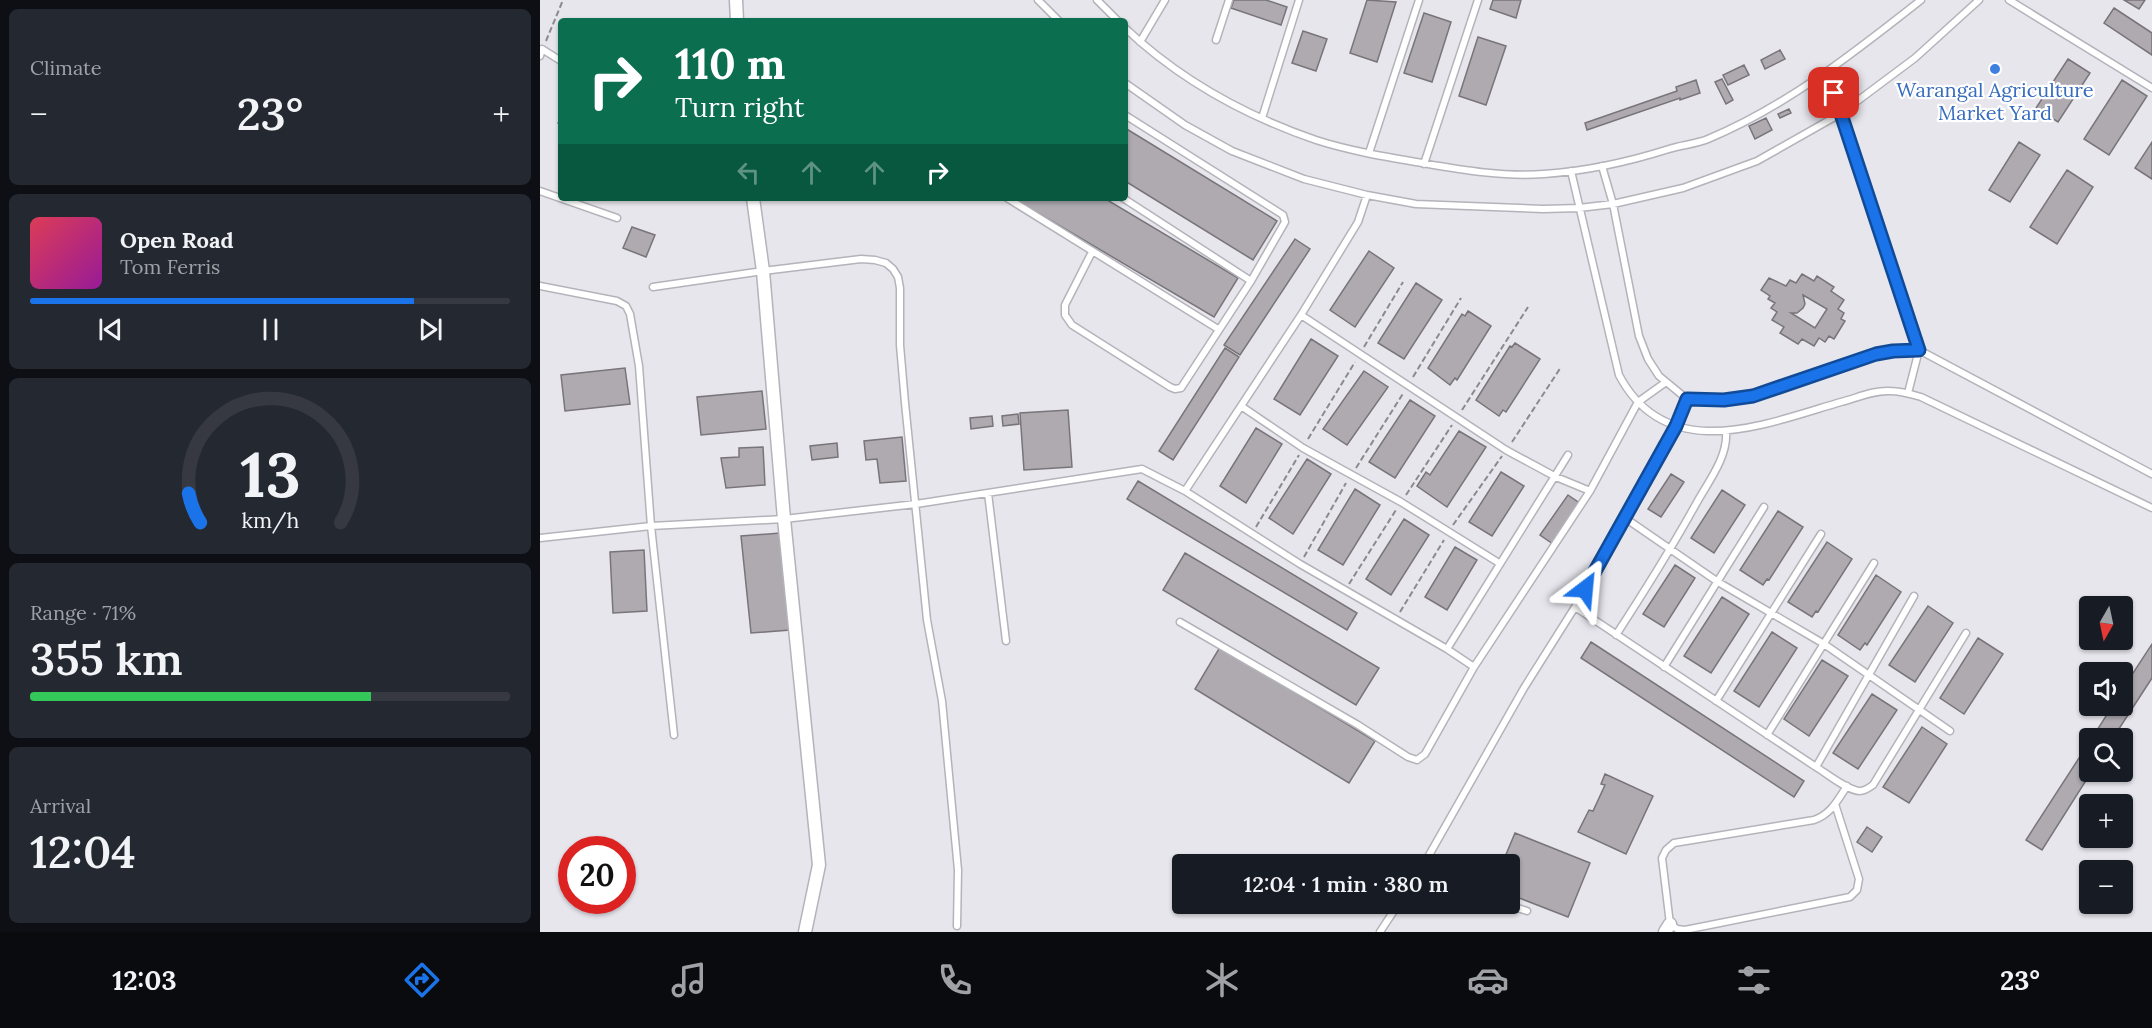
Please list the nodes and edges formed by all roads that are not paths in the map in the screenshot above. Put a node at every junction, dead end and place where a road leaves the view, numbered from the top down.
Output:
1 (736, 0) edge
2 (1038, 0) edge
3 (1097, 0) edge
4 (1165, 0) edge
5 (1229, 0) edge
6 (1299, 0) edge
7 (1419, 0) edge
8 (1478, 0) edge
9 (1921, 0) edge
10 (1979, 0) edge
11 (2009, 0) edge
12 (737, 18) edge
13 (1056, 18) edge
14 (1115, 18) edge
15 (1128, 31) edge
16 (1216, 40) dead end
17 (1140, 42) junction
18 (541, 53) edge
19 (558, 60) edge
20 (1828, 72) junction
21 (1128, 85) edge
22 (2152, 88) edge
23 (1840, 114) junction
24 (1128, 117) edge
25 (1262, 118) junction
26 (1369, 153) junction
27 (1424, 164) junction
28 (1602, 166) junction
29 (1571, 171) junction
30 (540, 191) edge
31 (1367, 195) junction
32 (558, 197) edge
33 (569, 201) edge
34 (753, 201) edge
35 (1012, 201) edge
36 (1128, 201) edge
37 (1613, 204) junction
38 (1579, 208) junction
39 (617, 218) dead end
40 (1092, 252) junction
41 (763, 271) junction
42 (1251, 281) junction
43 (540, 285) edge
44 (654, 287) dead end
45 (1301, 315) junction
46 (1218, 329) junction
47 (1919, 350) junction
48 (1666, 382) junction
49 (1908, 393) junction
50 (1687, 399) junction
51 (1638, 402) junction
52 (1241, 406) junction
53 (1676, 426) junction
54 (1726, 432) junction
55 (1568, 455) dead end
56 (2152, 474) edge
57 (1556, 477) junction
58 (1185, 491) junction
59 (1590, 491) junction
60 (988, 493) junction
61 (916, 504) junction
62 (1764, 507) dead end
63 (2152, 508) edge
64 (1625, 518) junction
65 (784, 519) junction
66 (651, 526) junction
67 (1821, 534) dead end
68 (540, 538) edge
69 (1671, 550) junction
70 (1499, 563) junction
71 (1874, 563) dead end
72 (1718, 582) junction
73 (1914, 596) dead end
74 (1575, 607) junction
75 (1770, 613) junction
76 (1180, 622) dead end
77 (1966, 633) dead end
78 (1616, 635) junction
79 (1006, 641) dead end
80 (1824, 644) junction
81 (1447, 649) junction
82 (1474, 667) junction
83 (1664, 667) junction
84 (1869, 675) junction
85 (1716, 701) junction
86 (1919, 708) junction
87 (1950, 731) dead end
88 (674, 735) dead end
89 (1767, 735) junction
90 (1816, 767) junction
91 (1847, 786) junction
92 (1835, 804) junction
93 (1430, 854) edge
94 (1520, 909) edge
95 (1527, 911) dead end
96 (1392, 914) edge
97 (957, 926) dead end
98 (1668, 928) edge
99 (806, 932) edge
100 (1380, 932) edge

1 - 12 street
2 - 13 lane
3 - 14 lane
4 - 17 lane
5 - 16 lane
6 - 25 lane
7 - 26 lane
8 - 27 lane
9 - 20 lane
10 - 23 lane
11 - 22 lane
15 - 17 lane
17 - 25 lane
18 - 19 lane
20 - 23 lane
20 - 28 lane
21 - 31 lane
23 - 37 lane
23 - 47 lane
24 - 42 lane
25 - 26 lane
26 - 27 lane
27 - 29 lane
28 - 29 lane
28 - 37 lane
29 - 38 lane
30 - 32 lane
31 - 38 lane
31 - 45 lane
33 - 39 lane
34 - 41 street
35 - 40 lane
36 - 42 lane
37 - 38 lane
37 - 48 lane
38 - 51 lane
40 - 46 lane
40 - 46 lane
41 - 44 lane
41 - 61 lane
41 - 65 street
42 - 46 lane
43 - 66 lane
45 - 52 lane
45 - 57 lane
47 - 49 lane
47 - 50 lane
47 - 56 lane
48 - 50 lane
48 - 51 lane
49 - 54 lane
49 - 63 lane
50 - 53 lane
51 - 53 lane
51 - 59 lane
52 - 58 lane
52 - 70 lane
53 - 54 lane
53 - 64 lane
54 - 69 lane
55 - 57 lane
57 - 59 lane
57 - 70 lane
58 - 60 lane
58 - 81 lane
59 - 82 lane
60 - 61 lane
60 - 79 lane
61 - 65 lane
61 - 97 lane
62 - 72 lane
64 - 69 lane
64 - 74 lane
65 - 66 lane
65 - 99 street
66 - 68 lane
66 - 88 lane
67 - 75 lane
69 - 72 lane
69 - 78 lane
70 - 81 lane
71 - 80 lane
72 - 75 lane
72 - 83 lane
73 - 84 lane
74 - 78 lane
74 - 93 lane
75 - 80 lane
75 - 85 lane
76 - 82 lane
77 - 86 lane
78 - 83 lane
80 - 84 lane
80 - 89 lane
81 - 82 lane
83 - 85 lane
84 - 86 lane
84 - 90 lane
85 - 89 lane
86 - 87 lane
86 - 91 lane
89 - 90 lane
90 - 91 lane
91 - 92 lane
92 - 98 lane
92 - 98 lane
94 - 95 lane
96 - 100 lane

